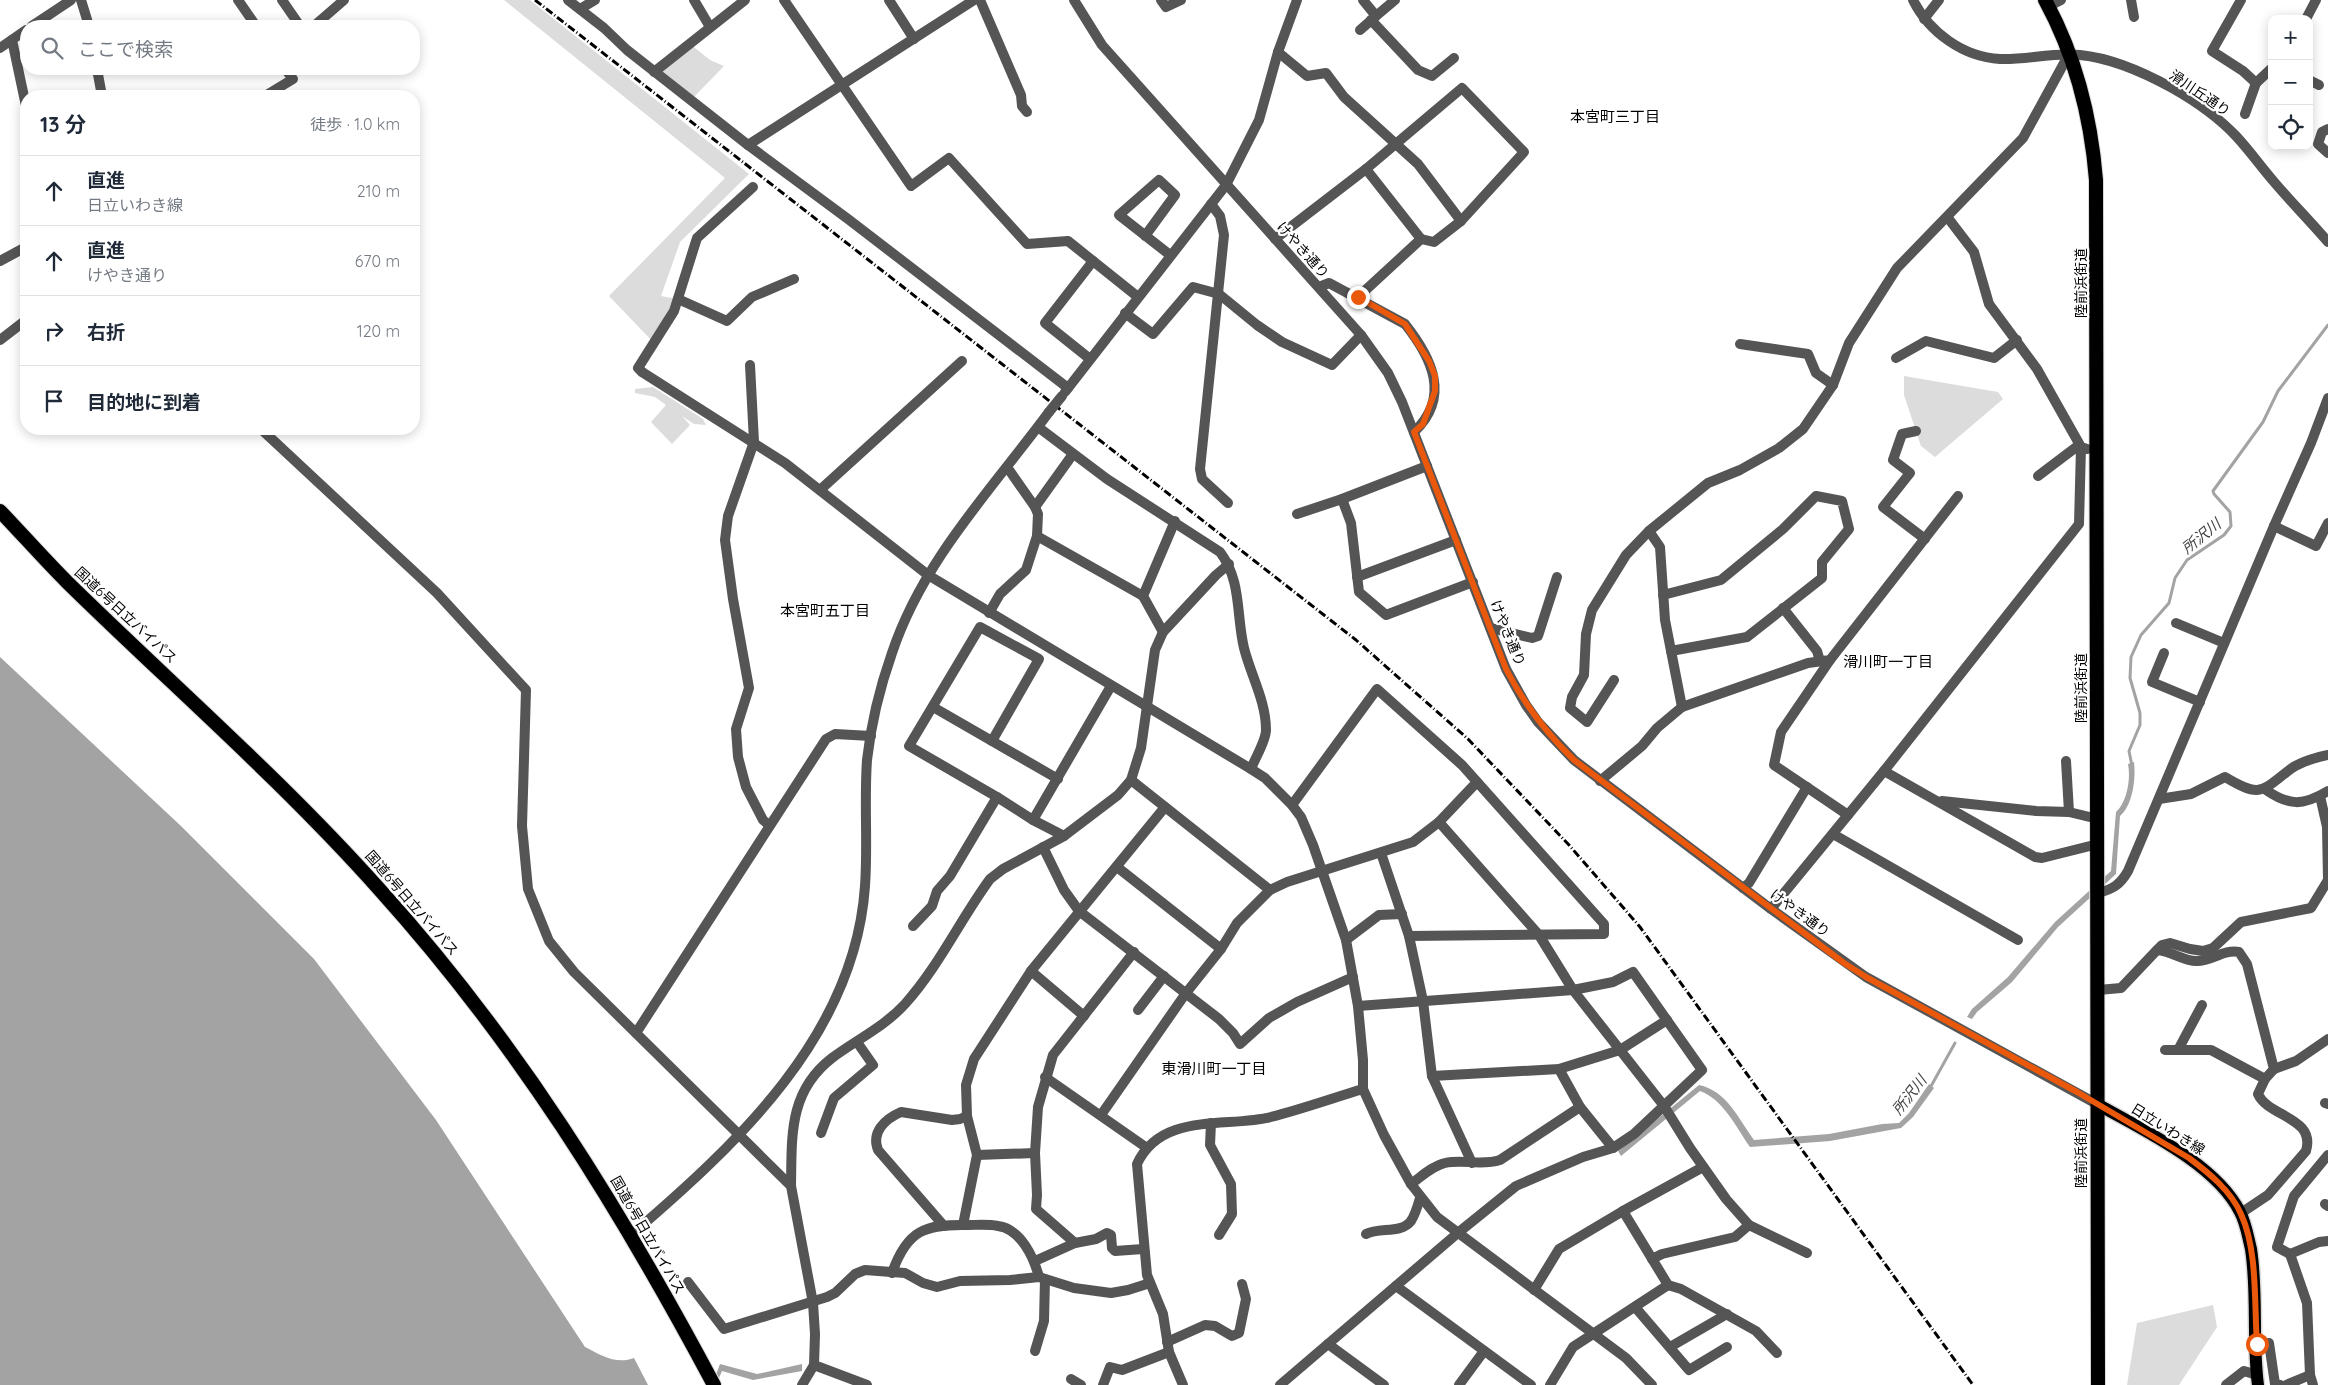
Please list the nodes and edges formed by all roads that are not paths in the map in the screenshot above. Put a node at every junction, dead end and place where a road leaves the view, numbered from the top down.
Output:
1 (71, 0) edge
2 (81, 0) edge
3 (238, 0) edge
4 (282, 0) edge
5 (344, 0) edge
6 (568, 0) edge
7 (595, 0) edge
8 (694, 0) edge
9 (745, 0) edge
10 (784, 0) edge
11 (889, 0) edge
12 (974, 0) edge
13 (980, 0) edge
14 (1074, 0) edge
15 (1161, 0) edge
16 (1181, 0) edge
17 (1297, 0) edge
18 (1363, 0) edge
19 (1394, 0) edge
20 (1913, 0) edge
21 (1939, 0) edge
22 (2131, 0) edge
23 (2241, 0) edge
24 (2316, 0) edge
25 (2052, 2) edge
26 (580, 9) junction
27 (2308, 15) edge
28 (2134, 17) dead end
29 (1373, 18) junction
30 (1924, 19) junction
31 (41, 20) edge
32 (87, 20) edge
33 (252, 20) edge
34 (296, 20) edge
35 (321, 20) edge
36 (710, 27) junction
37 (1360, 30) dead end
38 (20, 34) edge
39 (914, 39) junction
40 (12, 40) junction
41 (0, 48) edge
42 (1278, 52) junction
43 (2069, 54) junction
44 (1454, 58) dead end
45 (654, 72) junction
46 (2268, 72) edge
47 (98, 75) edge
48 (290, 75) edge
49 (2256, 83) junction
50 (842, 86) junction
51 (23, 90) edge
52 (101, 90) edge
53 (275, 90) edge
54 (1027, 112) dead end
55 (2245, 114) dead end
56 (2328, 130) edge
57 (1395, 144) junction
58 (748, 146) junction
59 (2328, 153) edge
60 (1366, 169) junction
61 (1226, 185) junction
62 (753, 187) dead end
63 (1211, 204) junction
64 (1948, 218) junction
65 (1461, 221) junction
66 (1145, 236) junction
67 (2326, 237) edge
68 (1275, 239) junction
69 (1421, 239) junction
70 (20, 250) edge
71 (1170, 255) junction
72 (0, 261) edge
73 (1093, 261) junction
74 (794, 279) dead end
75 (1319, 287) junction
76 (1219, 294) junction
77 (1138, 297) junction
78 (1358, 297) junction
79 (678, 299) junction
80 (1125, 313) junction
81 (20, 325) edge
82 (1362, 335) junction
83 (0, 340) edge
84 (2017, 340) junction
85 (1740, 344) dead end
86 (1896, 358) dead end
87 (1090, 359) junction
88 (962, 361) dead end
89 (750, 365) dead end
90 (1833, 385) junction
91 (1065, 392) junction
92 (2328, 398) edge
93 (1038, 427) junction
94 (1916, 431) dead end
95 (1414, 432) junction
96 (267, 435) edge
97 (754, 442) junction
98 (2081, 447) junction
99 (2097, 451) junction
100 (1073, 454) junction
101 (1427, 466) junction
102 (1007, 467) junction
103 (2038, 476) dead end
104 (820, 490) junction
105 (1958, 496) dead end
106 (1342, 500) junction
107 (1228, 503) dead end
108 (1036, 507) junction
109 (0, 511) edge
110 (1297, 514) dead end
111 (1175, 522) junction
112 (2328, 523) edge
113 (2274, 526) junction
114 (1649, 531) junction
115 (1036, 536) junction
116 (1925, 539) junction
117 (1456, 540) junction
118 (1229, 564) junction
119 (928, 575) junction
120 (1357, 577) junction
121 (1558, 577) dead end
122 (1473, 582) junction
123 (1663, 595) junction
124 (1143, 596) junction
125 (1783, 608) junction
126 (989, 613) junction
127 (2176, 623) dead end
128 (1491, 628) junction
129 (1163, 632) junction
130 (2224, 643) junction
131 (1671, 651) junction
132 (2164, 652) dead end
133 (1825, 660) junction
134 (1614, 680) dead end
135 (1111, 686) junction
136 (2200, 702) junction
137 (933, 707) junction
138 (1682, 707) junction
139 (1149, 708) junction
140 (871, 736) junction
141 (992, 741) junction
142 (2328, 755) edge
143 (2066, 761) dead end
144 (1251, 769) junction
145 (1884, 772) junction
146 (1058, 779) junction
147 (1131, 780) junction
148 (1600, 781) junction
149 (1477, 782) junction
150 (1806, 787) junction
151 (2266, 790) junction
152 (2324, 794) edge
153 (997, 797) junction
154 (2159, 799) junction
155 (1936, 800) junction
156 (1292, 804) junction
157 (1165, 807) junction
158 (2069, 812) junction
159 (1848, 815) junction
160 (2098, 819) junction
161 (1033, 820) junction
162 (1439, 822) junction
163 (769, 825) junction
164 (1833, 834) junction
165 (1064, 836) junction
166 (2098, 844) junction
167 (1043, 847) junction
168 (1381, 853) junction
169 (1117, 868) junction
170 (1322, 871) junction
171 (1743, 888) junction
172 (1270, 890) junction
173 (2098, 893) junction
174 (1771, 909) junction
175 (1079, 911) junction
176 (1402, 914) junction
177 (913, 926) dead end
178 (1540, 935) junction
179 (1409, 936) junction
180 (1346, 940) junction
181 (2018, 940) dead end
182 (1221, 950) junction
183 (2157, 950) junction
184 (1134, 952) junction
185 (1031, 971) junction
186 (1164, 976) junction
187 (1353, 976) junction
188 (1573, 990) junction
189 (2098, 990) junction
190 (1186, 993) junction
191 (1423, 1001) junction
192 (2202, 1005) dead end
193 (1358, 1006) junction
194 (1138, 1010) dead end
195 (1084, 1016) junction
196 (1667, 1020) junction
197 (636, 1033) junction
198 (2328, 1039) edge
199 (857, 1042) junction
200 (1620, 1050) junction
201 (2165, 1050) dead end
202 (2178, 1050) junction
203 (1559, 1069) junction
204 (2274, 1069) junction
205 (1432, 1076) junction
206 (1045, 1077) junction
207 (2265, 1079) junction
208 (1363, 1089) junction
209 (2097, 1104) junction
210 (1664, 1106) junction
211 (1580, 1107) junction
212 (1101, 1115) junction
213 (967, 1116) junction
214 (1211, 1123) junction
215 (821, 1133) dead end
216 (737, 1135) junction
217 (1147, 1148) junction
218 (1613, 1148) junction
219 (1035, 1153) junction
220 (977, 1155) junction
221 (2328, 1155) edge
222 (1472, 1163) junction
223 (1703, 1167) junction
224 (1411, 1184) junction
225 (792, 1186) junction
226 (1420, 1198) junction
227 (1623, 1211) junction
228 (2241, 1213) junction
229 (963, 1225) junction
230 (1749, 1225) junction
231 (944, 1226) junction
232 (1459, 1232) junction
233 (1366, 1234) dead end
234 (631, 1235) junction
235 (1219, 1235) dead end
236 (2328, 1241) edge
237 (1075, 1243) junction
238 (1143, 1249) junction
239 (1808, 1253) dead end
240 (2290, 1254) junction
241 (1652, 1259) junction
242 (1035, 1261) junction
243 (892, 1272) junction
244 (1042, 1278) junction
245 (688, 1282) dead end
246 (1150, 1283) junction
247 (1242, 1284) dead end
248 (1668, 1285) junction
249 (1396, 1286) junction
250 (1534, 1290) junction
251 (813, 1303) junction
252 (1635, 1307) junction
253 (1727, 1314) junction
254 (1594, 1334) junction
255 (1328, 1344) junction
256 (2257, 1344) junction
257 (1168, 1347) junction
258 (1670, 1347) junction
259 (1727, 1347) dead end
260 (1035, 1351) dead end
261 (1484, 1351) junction
262 (1777, 1354) dead end
263 (814, 1364) junction
264 (1071, 1380) dead end
265 (2257, 1380) edge
266 (2312, 1380) edge
267 (1518, 1381) edge
268 (714, 1385) edge
269 (802, 1385) edge
270 (867, 1385) edge
271 (1081, 1385) edge
272 (1103, 1385) edge
273 (1183, 1385) edge
274 (1280, 1385) edge
275 (1384, 1385) edge
276 (1459, 1385) edge
277 (1531, 1385) edge
278 (1550, 1385) edge
279 (1652, 1385) edge
280 (2098, 1385) edge
281 (2226, 1385) edge
282 (2280, 1385) edge
283 (2286, 1385) edge

1 - 31 street
2 - 32 street
3 - 33 street
4 - 34 street
5 - 35 street
6 - 26 street
7 - 26 street
8 - 36 street
9 - 36 street
10 - 50 street
11 - 39 street
12 - 39 street
13 - 54 street
14 - 61 street, けやき通り
15 - 16 street
17 - 42 street
18 - 29 street
19 - 29 street
20 - 30 street
21 - 30 street
22 - 28 street
23 - 49 street
24 - 27 street
25 - 43 highway, 陸前浜街道
26 - 45 street
29 - 37 street
29 - 44 street
30 - 43 street, 滑川丘通り
36 - 45 street
38 - 40 street
39 - 50 street
40 - 41 street
40 - 51 street
42 - 57 street
42 - 61 street
43 - 64 street
43 - 67 street, 滑川丘通り
43 - 99 highway, 陸前浜街道
45 - 58 street
46 - 49 street
47 - 52 street
48 - 53 street
49 - 55 street
50 - 58 street
50 - 73 street
56 - 59 street
57 - 60 street
57 - 65 street
57 - 65 street
58 - 91 street
60 - 68 street
60 - 69 street
61 - 63 street
61 - 68 street, けやき通り
62 - 79 street
63 - 71 street
63 - 76 street
64 - 84 street
64 - 90 street
65 - 69 street
66 - 66 street
66 - 71 street
68 - 75 street, けやき通り
69 - 78 street
70 - 72 street
71 - 77 street
73 - 77 street
73 - 87 street
74 - 79 street
75 - 78 street
75 - 82 street, けやき通り
76 - 80 street
76 - 82 street
76 - 107 street
77 - 80 street
78 - 95 street
79 - 97 street
80 - 87 street
81 - 83 street
82 - 95 street, けやき通り
84 - 86 street
84 - 98 street
85 - 90 street
87 - 91 street
88 - 104 street
89 - 97 street
90 - 114 street
91 - 93 street, bridge
92 - 113 street
93 - 100 street
93 - 102 street
94 - 116 street
95 - 101 street, けやき通り
96 - 197 street
97 - 104 street
97 - 163 street
98 - 99 street
98 - 103 street
98 - 145 street
99 - 160 highway, 陸前浜街道
100 - 108 street
100 - 111 street
101 - 106 street
101 - 117 street, けやき通り
102 - 108 street
102 - 119 street
104 - 119 street
105 - 116 street
106 - 110 street
106 - 120 street
108 - 115 street
109 - 234 highway, 国道6号日立バイパス
111 - 118 street
111 - 124 street
112 - 113 street
113 - 130 street
114 - 123 street
114 - 134 street
115 - 124 street
115 - 126 street
116 - 133 street
117 - 120 street
117 - 122 street, けやき通り
118 - 129 street
118 - 144 street
119 - 126 street
119 - 140 street
120 - 122 street
121 - 128 street
122 - 128 street, けやき通り
123 - 125 street
123 - 131 street
124 - 129 street
125 - 131 street
125 - 133 street
126 - 135 street
127 - 130 street
128 - 148 street, けやき通り
129 - 139 street
130 - 136 street
131 - 138 street
132 - 136 street
133 - 138 street
133 - 150 street
135 - 139 street
135 - 146 street
136 - 154 street
137 - 141 street
137 - 141 street
137 - 153 street
138 - 148 street
139 - 144 street
139 - 147 street
140 - 163 street
140 - 216 street
141 - 146 street
142 - 151 street
143 - 158 street
144 - 156 street
145 - 155 street
145 - 159 street
146 - 161 street
147 - 157 street
147 - 165 street
148 - 171 street, けやき通り
149 - 156 street
149 - 162 street
149 - 178 street
150 - 159 street
150 - 171 street
151 - 152 street
151 - 154 street
152 - 183 street
153 - 161 street
153 - 177 street
154 - 173 street
155 - 158 street
155 - 166 street
156 - 170 street
157 - 169 street
157 - 172 street
158 - 160 street
159 - 164 street
160 - 166 highway, 陸前浜街道
161 - 165 street
162 - 168 street
162 - 178 street
163 - 197 street
164 - 174 street
164 - 181 street
165 - 167 street
166 - 173 highway, 陸前浜街道
167 - 175 street
167 - 199 street
168 - 170 street
168 - 176 street
169 - 175 street
169 - 182 street
170 - 172 street
170 - 180 street
171 - 174 street, けやき通り
172 - 182 street
173 - 189 highway, 陸前浜街道
174 - 209 street, けやき通り
175 - 184 street
175 - 185 street
176 - 179 street
176 - 180 street
178 - 179 street
178 - 188 street
179 - 191 street
180 - 187 street
182 - 190 street
183 - 189 street
183 - 204 street
184 - 186 street
184 - 195 street
185 - 195 street
185 - 213 street
186 - 190 street
186 - 194 street
187 - 190 street
187 - 193 street
188 - 191 street
188 - 196 street
188 - 200 street
189 - 209 highway, 陸前浜街道
190 - 212 street
191 - 193 street
191 - 205 street
192 - 202 street
193 - 208 street
195 - 206 street
196 - 200 street
196 - 210 street
197 - 216 street
198 - 204 street
199 - 215 street
199 - 225 street
200 - 203 street
200 - 210 street
201 - 202 street
202 - 207 street
203 - 205 street
203 - 211 street
204 - 207 street
205 - 222 street
206 - 212 street
206 - 219 street
207 - 228 street
208 - 214 street
208 - 224 street
209 - 228 main road, 日立いわき線
209 - 280 highway, 陸前浜街道
210 - 218 street
210 - 223 street
211 - 218 street
211 - 222 street
212 - 217 street
213 - 220 street
213 - 231 street
214 - 217 street
214 - 235 street
216 - 225 street
216 - 234 street
217 - 238 street
218 - 232 street
219 - 220 street
219 - 237 street
220 - 229 street
221 - 240 street
222 - 224 street
223 - 227 street
223 - 230 street
224 - 226 street
225 - 251 street
226 - 232 street
226 - 233 street
227 - 241 street
227 - 250 street
228 - 256 main road, 日立いわき線
229 - 231 street
229 - 242 street
230 - 239 street
230 - 241 street
231 - 243 street
232 - 249 street
232 - 250 street
234 - 268 highway, 国道6号日立バイパス
236 - 240 street
237 - 238 street
237 - 242 street
238 - 246 street
240 - 266 street
241 - 248 street
242 - 244 street
243 - 244 street
243 - 251 street
244 - 246 street
244 - 260 street
245 - 251 street
246 - 257 street
247 - 257 street
248 - 252 street
248 - 253 street
249 - 255 street
249 - 261 street
250 - 254 street
251 - 263 street
252 - 254 street
252 - 258 street
253 - 258 street
253 - 262 street
254 - 278 street
254 - 279 street
255 - 274 street
255 - 275 street
256 - 265 main road, 日立いわき線
256 - 282 street
257 - 272 street
257 - 273 street
258 - 259 street
261 - 267 street
261 - 276 street
263 - 269 street
263 - 270 street
264 - 271 street
265 - 281 street
266 - 283 street
267 - 277 street

